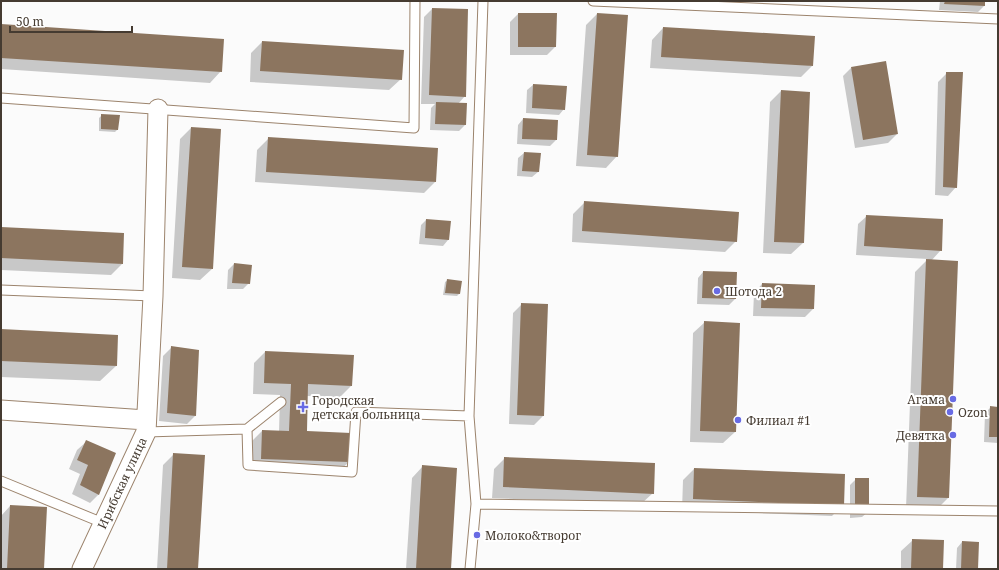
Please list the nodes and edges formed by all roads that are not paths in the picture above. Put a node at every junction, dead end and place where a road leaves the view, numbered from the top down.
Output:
1 (415, 1) edge
2 (483, 1) edge
3 (593, 1) edge
4 (727, 4) edge
5 (998, 19) edge
6 (1, 98) edge
7 (158, 109) junction
8 (1, 290) edge
9 (152, 296) junction
10 (281, 402) dead end
11 (1, 410) edge
12 (469, 416) junction
13 (146, 426) junction
14 (247, 429) junction
15 (1, 481) edge
16 (476, 504) junction
17 (998, 511) edge
18 (103, 523) junction
19 (82, 569) edge
20 (470, 569) edge

1 - 7 lane
2 - 12 lane
3 - 4 lane
4 - 5 lane
6 - 7 lane
7 - 9 street
8 - 9 lane
9 - 13 street
10 - 14 lane
11 - 13 street, Ирибская улица
12 - 14 lane
12 - 16 lane
13 - 14 lane
13 - 18 street, Ирибская улица
15 - 18 lane
16 - 17 lane
16 - 20 lane
18 - 19 street, Ирибская улица

